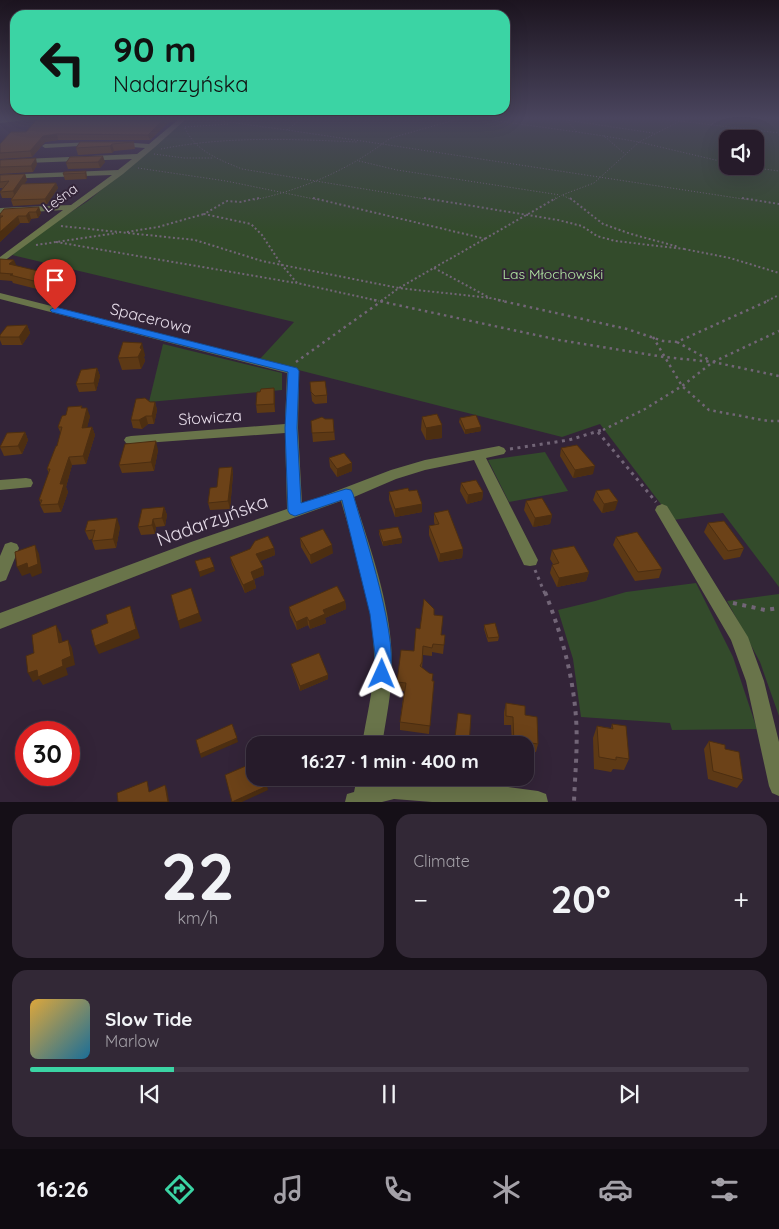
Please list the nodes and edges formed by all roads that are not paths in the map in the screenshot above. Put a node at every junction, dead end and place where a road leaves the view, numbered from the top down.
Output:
1 (89, 156) edge
2 (140, 156) edge
3 (0, 162) edge
4 (123, 169) junction
5 (0, 177) edge
6 (72, 207) junction
7 (0, 211) edge
8 (0, 260) edge
9 (0, 296) edge
10 (291, 428) junction
11 (131, 440) dead end
12 (499, 451) road end
13 (478, 455) junction
14 (26, 483) dead end
15 (0, 485) edge
16 (346, 494) junction
17 (662, 510) road end
18 (295, 511) junction
19 (11, 548) dead end
20 (530, 560) road end
21 (0, 575) edge
22 (0, 621) edge
23 (373, 736) edge
24 (779, 786) edge
25 (362, 795) edge
26 (538, 802) edge

1 - 3 street
2 - 4 street, Leśna
4 - 5 street
4 - 6 street, Leśna
6 - 7 street
6 - 8 street, Leśna
9 - 10 street, Spacerowa
10 - 11 street, Słowicza
10 - 18 street
12 - 13 street, Nadarzyńska
13 - 16 street, Nadarzyńska
13 - 20 street
14 - 15 street
16 - 18 street, Nadarzyńska
16 - 23 street
17 - 24 street
18 - 22 street, Nadarzyńska
19 - 21 street
25 - 26 street

